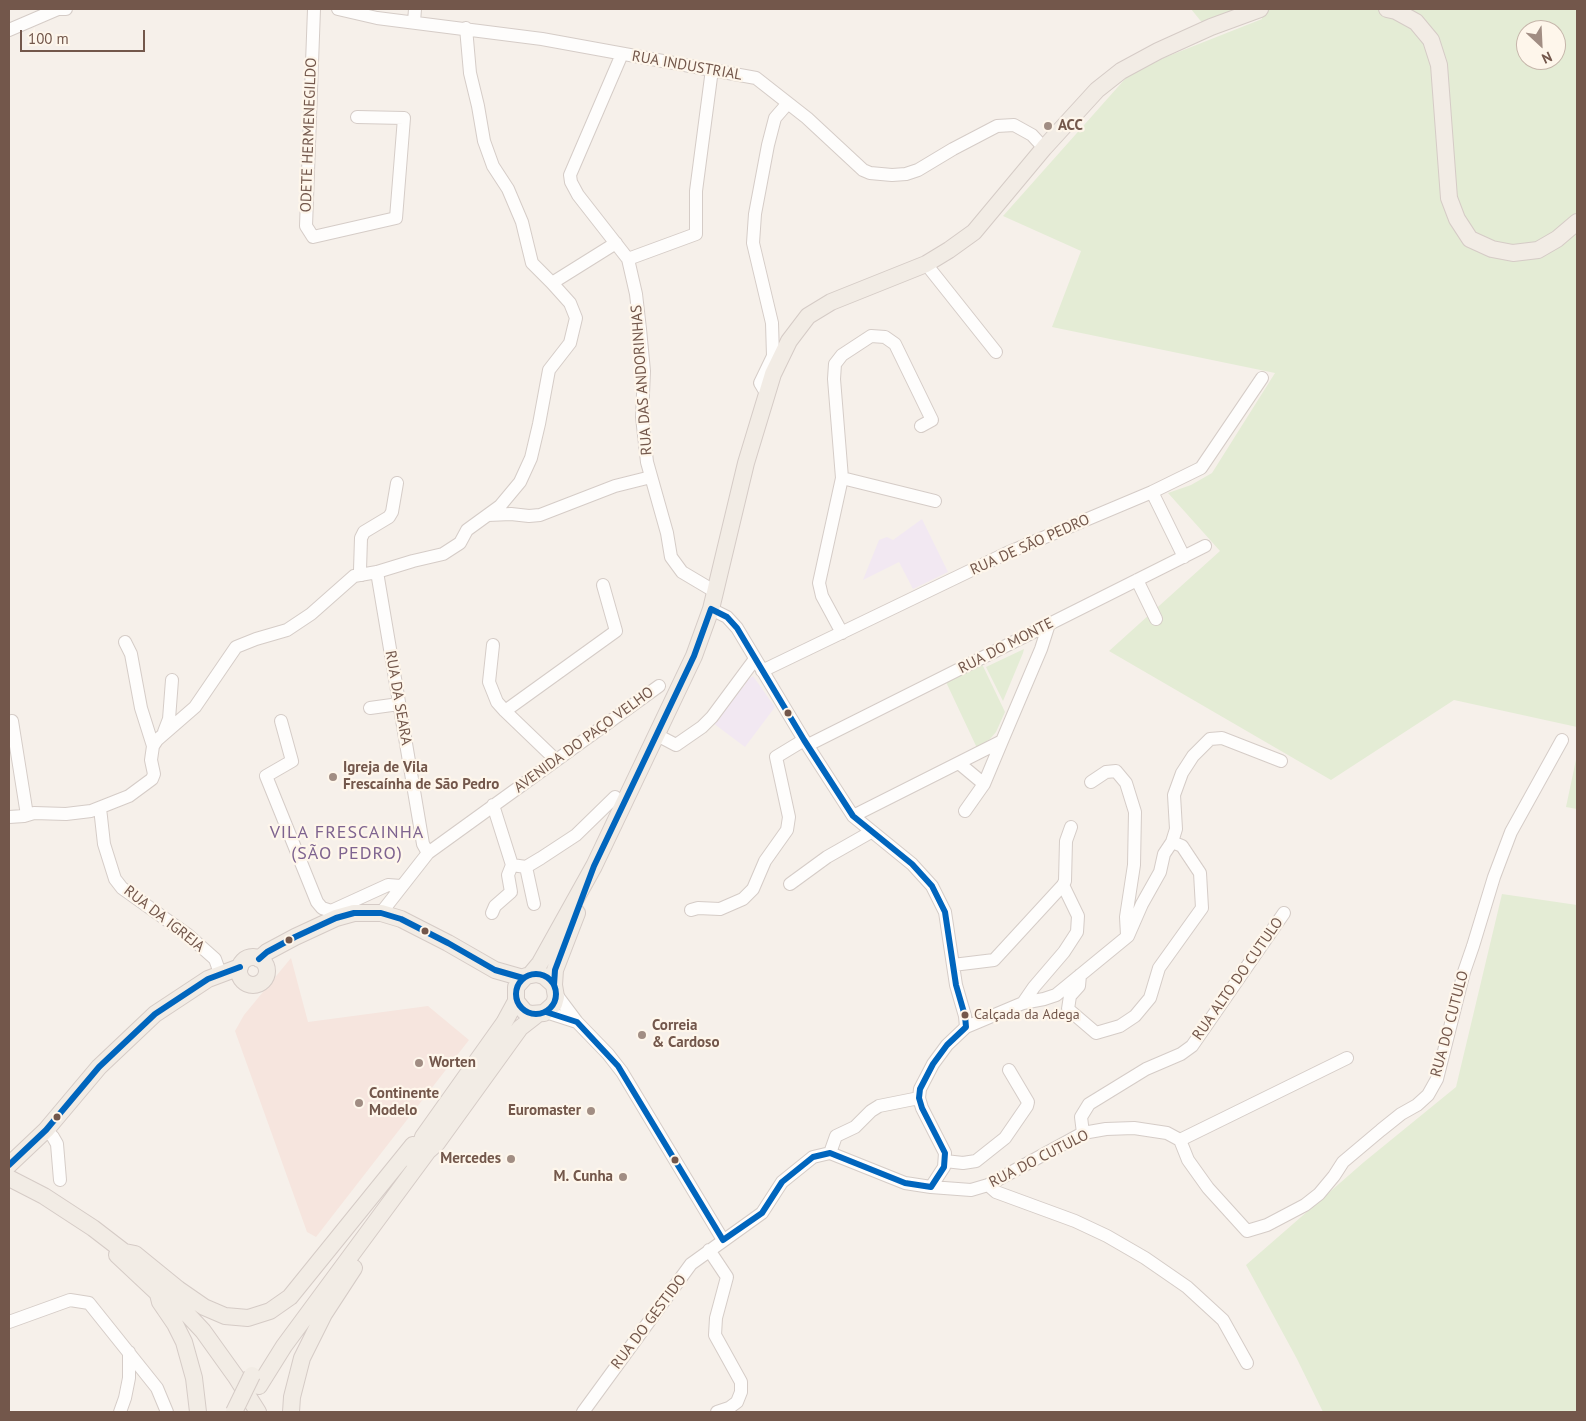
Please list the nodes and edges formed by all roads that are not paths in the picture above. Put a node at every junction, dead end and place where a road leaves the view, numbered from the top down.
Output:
1 (66, 9) edge
2 (314, 9) edge
3 (338, 9) edge
4 (415, 9) edge
5 (1260, 9) edge
6 (1387, 9) edge
7 (414, 22) junction
8 (466, 28) junction
9 (9, 30) edge
10 (622, 54) junction
11 (714, 70) junction
12 (788, 103) junction
13 (357, 117) dead end
14 (1044, 148) junction
15 (1577, 222) edge
16 (616, 243) junction
17 (628, 259) junction
18 (926, 264) junction
19 (552, 283) junction
20 (996, 352) dead end
21 (1262, 378) dead end
22 (766, 393) junction
23 (921, 426) dead end
24 (651, 477) junction
25 (842, 478) junction
26 (397, 483) dead end
27 (1152, 492) junction
28 (935, 501) dead end
29 (488, 515) junction
30 (1205, 546) dead end
31 (1184, 557) junction
32 (377, 572) junction
33 (362, 575) junction
34 (1137, 580) junction
35 (603, 585) dead end
36 (714, 591) junction
37 (710, 609) junction
38 (1156, 619) dead end
39 (1049, 624) junction
40 (842, 633) junction
41 (125, 642) dead end
42 (493, 645) dead end
43 (755, 659) junction
44 (762, 671) junction
45 (172, 680) dead end
46 (659, 686) dead end
47 (399, 704) junction
48 (370, 708) dead end
49 (504, 711) junction
50 (12, 721) dead end
51 (281, 721) dead end
52 (163, 734) junction
53 (657, 735) junction
54 (1562, 740) dead end
55 (1002, 741) junction
56 (806, 742) junction
57 (153, 746) junction
58 (556, 760) junction
59 (1281, 761) dead end
60 (960, 764) junction
61 (1092, 782) dead end
62 (984, 784) junction
63 (615, 797) dead end
64 (493, 805) junction
65 (100, 808) junction
66 (965, 811) dead end
67 (26, 815) junction
68 (9, 816) edge
69 (853, 816) junction
70 (1071, 827) dead end
71 (871, 832) junction
72 (1172, 842) junction
73 (428, 853) junction
74 (512, 865) junction
75 (594, 866) junction
76 (526, 867) junction
77 (790, 884) dead end
78 (1063, 886) junction
79 (399, 890) junction
80 (534, 904) dead end
81 (691, 910) dead end
82 (381, 913) junction
83 (492, 913) dead end
84 (1284, 913) dead end
85 (401, 919) junction
86 (1128, 936) junction
87 (263, 964) junction
88 (953, 966) junction
89 (240, 973) junction
90 (220, 974) junction
91 (1080, 975) junction
92 (521, 987) junction
93 (554, 989) junction
94 (1023, 1003) junction
95 (542, 1013) junction
96 (577, 1022) junction
97 (966, 1027) junction
98 (1347, 1058) dead end
99 (1009, 1070) dead end
100 (919, 1098) junction
101 (46, 1130) junction
102 (1083, 1133) junction
103 (430, 1140) junction
104 (1180, 1140) junction
105 (830, 1153) junction
106 (14, 1161) edge
107 (945, 1161) junction
108 (9, 1178) edge
109 (60, 1180) dead end
110 (9, 1185) edge
111 (988, 1185) junction
112 (931, 1188) junction
113 (723, 1240) junction
114 (709, 1250) junction
115 (125, 1252) junction
116 (157, 1292) junction
117 (9, 1322) edge
118 (129, 1352) junction
119 (1247, 1363) dead end
120 (255, 1380) junction
121 (120, 1411) edge
122 (167, 1412) edge
123 (198, 1412) edge
124 (234, 1412) edge
125 (246, 1412) edge
126 (258, 1412) edge
127 (291, 1412) edge
128 (583, 1412) edge
129 (716, 1412) edge

1 - 9 street
2 - 13 street, ODETE HERMENEGILDO
3 - 7 street, RUA INDUSTRIAL
4 - 7 street
5 - 14 main road
6 - 15 main road
7 - 8 street, RUA INDUSTRIAL
8 - 10 street, RUA INDUSTRIAL
8 - 19 street
10 - 11 street, RUA INDUSTRIAL
10 - 16 street, RUA DAS ANDORINHAS
11 - 12 street, RUA INDUSTRIAL
11 - 17 street
12 - 14 street, RUA INDUSTRIAL
12 - 22 street
14 - 18 main road
16 - 17 street, RUA DAS ANDORINHAS
16 - 19 street
17 - 24 street, RUA DAS ANDORINHAS
18 - 20 street
18 - 22 main road
19 - 29 street
21 - 27 street, RUA DE SÃO PEDRO
22 - 36 main road
23 - 25 street
24 - 29 street
24 - 36 street, RUA DAS ANDORINHAS
25 - 28 street
25 - 40 street
26 - 33 street
27 - 31 street
27 - 40 street, RUA DE SÃO PEDRO
29 - 32 street
30 - 31 street, RUA DO MONTE
31 - 34 street, RUA DO MONTE
32 - 33 street
32 - 47 street, RUA DA SEARA
33 - 52 street
34 - 38 street
34 - 39 street, RUA DO MONTE
35 - 49 street
36 - 37 main road
37 - 43 street
37 - 53 main road
39 - 55 street
39 - 56 street, RUA DO MONTE
40 - 44 street, RUA DE SÃO PEDRO
41 - 57 street
42 - 49 street
43 - 44 street
43 - 53 street
44 - 56 street
45 - 52 street
46 - 58 street, AVENIDA DO PAÇO VELHO
47 - 48 street
47 - 73 street, RUA DA SEARA
49 - 58 street
50 - 67 street
51 - 79 street
52 - 57 street
53 - 75 main road
54 - 104 street, RUA DO CUTULO
55 - 60 street
55 - 62 street
56 - 69 street
56 - 81 street, RUA DO MONTE
57 - 65 street
58 - 64 street, AVENIDA DO PAÇO VELHO
59 - 72 street
60 - 62 street
60 - 69 street
61 - 86 street
62 - 66 street
63 - 76 street
64 - 73 street, AVENIDA DO PAÇO VELHO
64 - 74 street
65 - 67 street
65 - 90 street, RUA DA IGREJA
67 - 68 street
69 - 71 street
70 - 78 street
71 - 77 street
71 - 88 street
72 - 86 street
72 - 91 street
73 - 79 street, AVENIDA DO PAÇO VELHO
74 - 76 street
74 - 83 street
75 - 92 main road
75 - 93 main road
76 - 80 street
78 - 88 street
78 - 94 street
79 - 82 street, AVENIDA DO PAÇO VELHO
79 - 85 street
82 - 85 main road
82 - 87 main road
84 - 102 street, RUA ALTO DO CUTULO
85 - 92 main road
86 - 91 street
87 - 89 main road
87 - 89 main road
88 - 97 street
89 - 90 main road
90 - 101 main road
91 - 94 street
92 - 93 main road
92 - 95 main road
92 - 103 main road
93 - 95 main road
93 - 96 street
94 - 97 street
95 - 96 street
95 - 103 main road
96 - 113 street
97 - 100 street
98 - 104 street
99 - 107 street
100 - 105 street
100 - 107 street
101 - 106 main road
101 - 109 street
102 - 104 street, RUA DO CUTULO
102 - 111 street, RUA DO CUTULO
103 - 115 main road
103 - 120 main road
103 - 127 main road
105 - 112 street, RUA DO CUTULO
105 - 113 street
107 - 112 street
108 - 115 main road
110 - 116 main road
111 - 112 street, RUA DO CUTULO
111 - 119 street
113 - 114 street, RUA DO GESTIDO
114 - 128 street, RUA DO GESTIDO
114 - 129 street
115 - 126 main road
116 - 123 main road
116 - 125 main road
117 - 118 street
118 - 121 street
118 - 122 street
120 - 124 main road, bridge
120 - 125 main road

